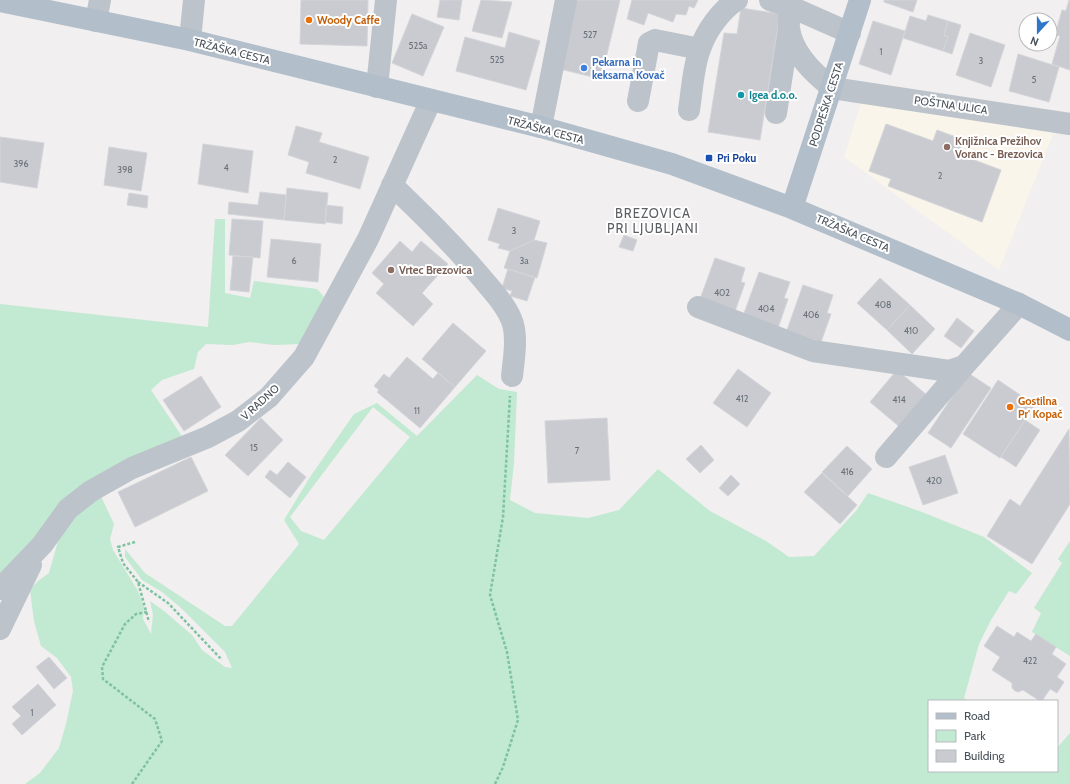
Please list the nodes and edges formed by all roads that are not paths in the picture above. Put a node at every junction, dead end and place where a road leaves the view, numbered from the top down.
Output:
1 (100, 0) edge
2 (194, 0) edge
3 (386, 0) edge
4 (566, 0) edge
5 (737, 0) edge
6 (770, 0) edge
7 (860, 0) edge
8 (0, 1) edge
9 (790, 11) edge
10 (96, 21) junction
11 (850, 33) junction
12 (190, 40) junction
13 (700, 49) junction
14 (377, 87) junction
15 (832, 88) junction
16 (431, 100) junction
17 (638, 101) dead end
18 (689, 110) dead end
19 (776, 113) dead end
20 (1070, 124) edge
21 (541, 127) junction
22 (392, 185) junction
23 (792, 208) junction
24 (1019, 304) junction
25 (698, 307) dead end
26 (1070, 330) edge
27 (964, 366) junction
28 (512, 376) road end
29 (886, 458) dead end
30 (42, 545) junction
31 (0, 590) edge
32 (0, 629) edge

1 - 10 street
2 - 12 street
3 - 14 street
4 - 21 street
5 - 13 street
6 - 9 street
7 - 11 main road, PODPEŠKA CESTA
8 - 10 main road, TRŽAŠKA CESTA
9 - 11 street
9 - 15 street
9 - 19 street
10 - 12 main road, TRŽAŠKA CESTA
11 - 15 main road, PODPEŠKA CESTA
12 - 14 main road, TRŽAŠKA CESTA
13 - 17 street
13 - 18 street
14 - 16 main road, TRŽAŠKA CESTA
15 - 20 street, POŠTNA ULICA
15 - 23 main road, PODPEŠKA CESTA
16 - 21 main road, TRŽAŠKA CESTA
16 - 22 street, V RADNO
21 - 23 main road, TRŽAŠKA CESTA
22 - 28 street
22 - 30 street, V RADNO
23 - 24 main road, TRŽAŠKA CESTA
24 - 26 main road, TRŽAŠKA CESTA
24 - 27 street
25 - 27 street
27 - 29 street
30 - 31 street, V RADNO
30 - 32 street

